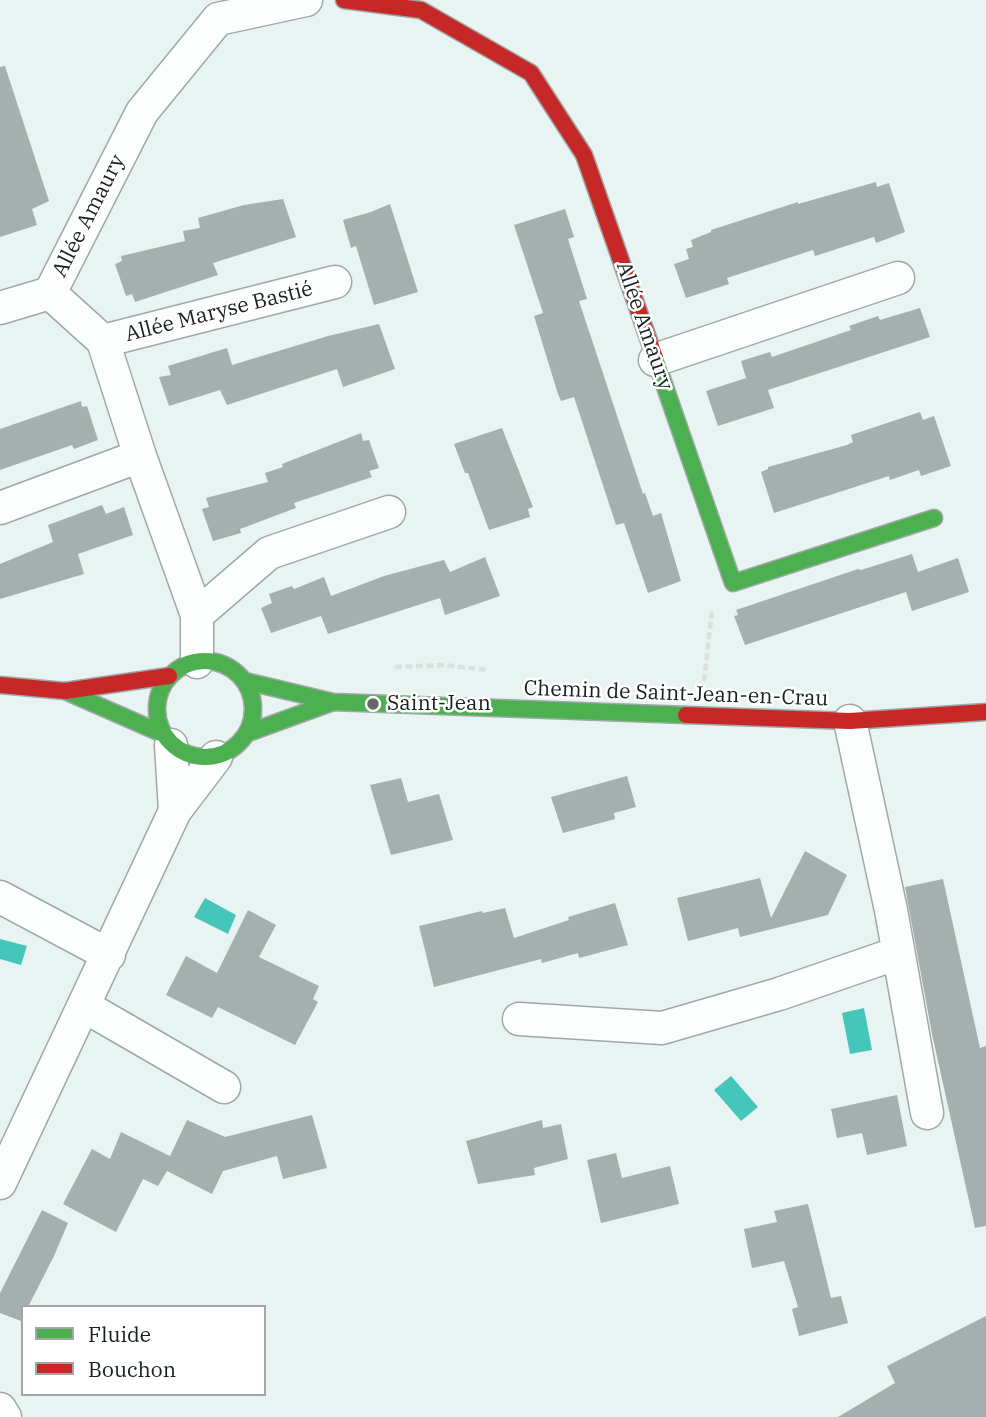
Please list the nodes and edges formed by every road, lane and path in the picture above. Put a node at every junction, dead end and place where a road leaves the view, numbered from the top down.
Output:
1 (306, 0) edge
2 (344, 0) edge
3 (898, 278) dead end
4 (335, 282) dead end
5 (50, 293) junction
6 (0, 308) edge
7 (103, 341) junction
8 (655, 360) junction
9 (140, 456) junction
10 (0, 508) edge
11 (389, 513) dead end
12 (934, 518) dead end
13 (733, 583) junction
14 (197, 615) junction
15 (197, 662) junction
16 (169, 676) junction
17 (245, 681) junction
18 (704, 682) dead end
19 (0, 685) edge
20 (65, 691) junction
21 (333, 702) junction
22 (986, 712) edge
23 (850, 721) junction
24 (248, 733) junction
25 (927, 733) dead end
26 (167, 739) junction
27 (216, 757) junction
28 (175, 811) junction
29 (0, 897) edge
30 (898, 953) junction
31 (109, 955) junction
32 (84, 1006) junction
33 (519, 1019) dead end
34 (224, 1087) dead end
35 (927, 1113) dead end
36 (2, 1176) edge
37 (0, 1409) edge
38 (5, 1417) edge

1 - 5 street, Allée Amaury
2 - 8 street, Allée Amaury
3 - 8 street
4 - 7 street, Allée Maryse Bastié
5 - 6 street
5 - 7 street, Allée Amaury
7 - 9 street, Allée Amaury
8 - 13 street, Allée Amaury
9 - 10 street
9 - 14 street, Allée Amaury
11 - 14 street
12 - 13 street
13 - 18 path
14 - 15 street, Allée Amaury
15 - 16 street
15 - 17 street
16 - 20 street
16 - 26 street
17 - 21 street
17 - 24 street
19 - 20 street
20 - 26 street
21 - 23 street, Chemin de Saint-Jean-en-Crau
21 - 24 street
22 - 23 street, Chemin de Saint-Jean-en-Crau
23 - 25 street, Chemin de Saint-Jean-en-Crau
23 - 30 street
24 - 27 street
26 - 27 street
26 - 28 street
27 - 28 street
28 - 31 street
29 - 31 street
30 - 33 street
30 - 35 street
31 - 32 street
32 - 34 street
32 - 36 street
37 - 38 street

